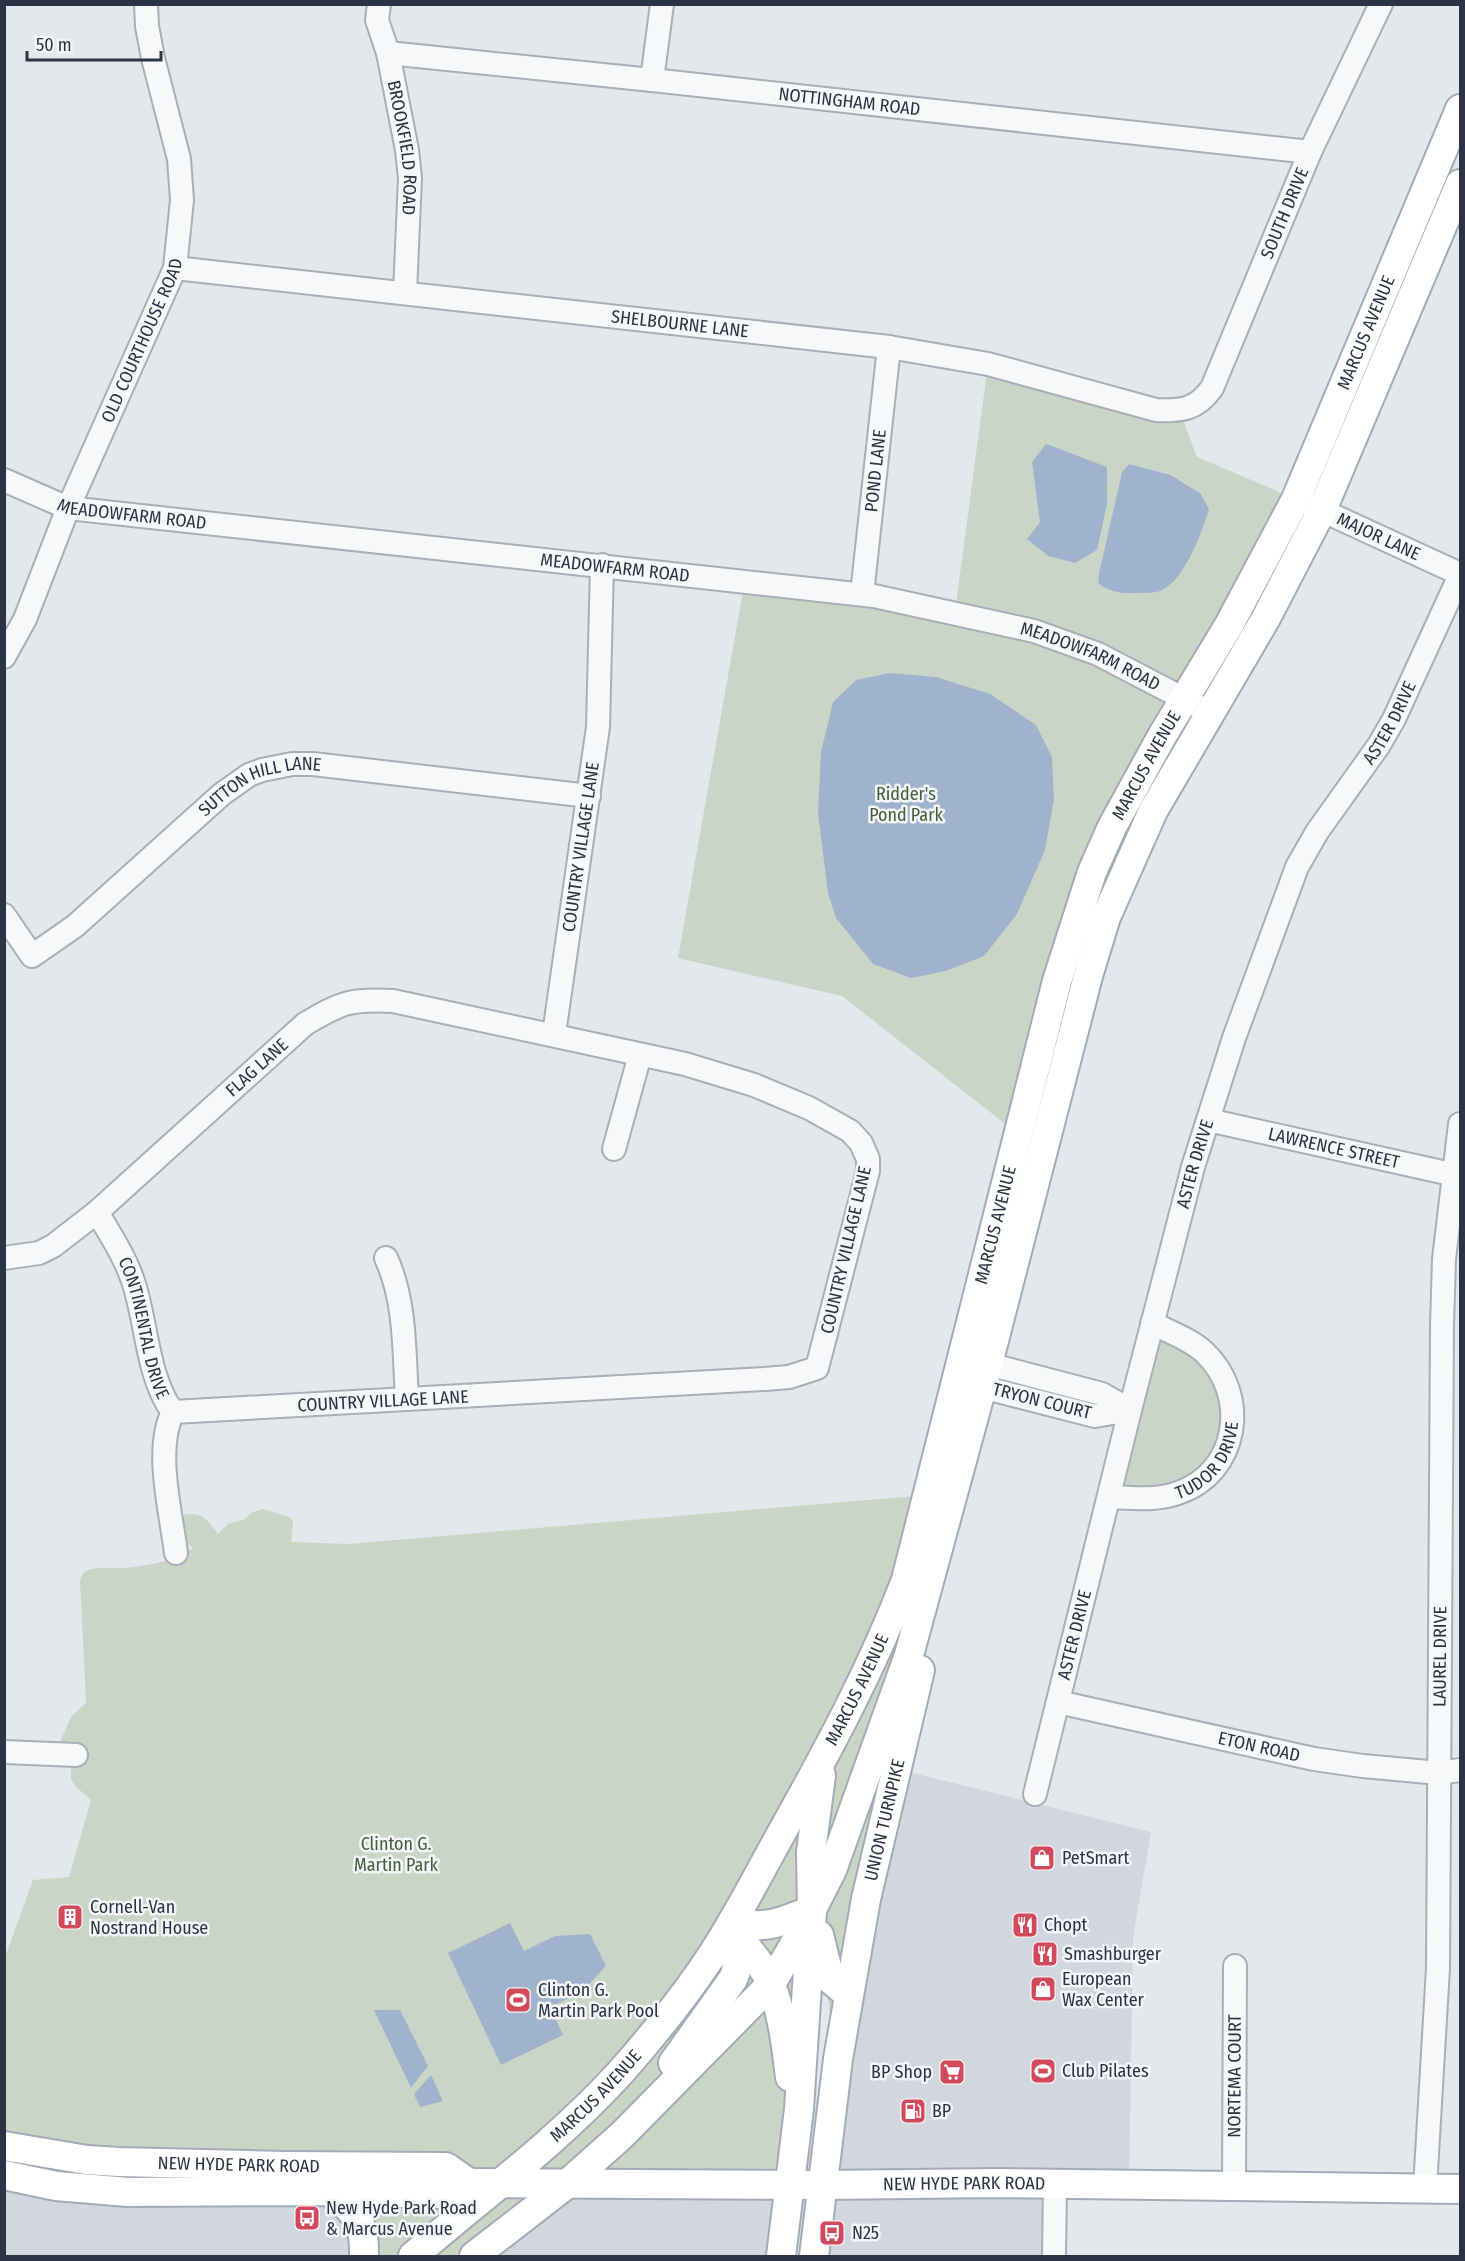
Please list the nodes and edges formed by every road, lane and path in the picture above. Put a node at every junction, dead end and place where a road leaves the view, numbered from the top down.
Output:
1 (146, 4) edge
2 (379, 4) edge
3 (662, 4) edge
4 (1381, 4) edge
5 (388, 53) junction
6 (652, 80) junction
7 (1461, 110) edge
8 (1310, 152) junction
9 (1461, 184) edge
10 (175, 268) junction
11 (405, 292) junction
12 (889, 347) junction
13 (1179, 410) joint
14 (4, 480) edge
15 (1309, 505) junction
16 (68, 508) junction
17 (602, 566) junction
18 (1461, 575) edge
19 (862, 594) junction
20 (4, 657) edge
21 (1184, 699) junction
22 (1211, 712) junction
23 (589, 796) junction
24 (4, 915) edge
25 (554, 1034) junction
26 (640, 1054) junction
27 (1208, 1120) junction
28 (1461, 1124) edge
29 (614, 1149) dead end
30 (1457, 1175) edge
31 (97, 1212) junction
32 (4, 1258) edge
33 (386, 1258) dead end
34 (1152, 1323) junction
35 (958, 1370) junction
36 (985, 1376) junction
37 (407, 1399) junction
38 (1130, 1410) junction
39 (173, 1412) junction
40 (1110, 1497) junction
41 (176, 1553) dead end
42 (1058, 1702) junction
43 (4, 1752) edge
44 (76, 1755) dead end
45 (823, 1761) junction
46 (1450, 1772) edge
47 (1035, 1794) dead end
48 (812, 1910) junction
49 (727, 1930) junction
50 (1235, 1966) dead end
51 (771, 1984) junction
52 (849, 1995) junction
53 (622, 2135) junction
54 (796, 2137) junction
55 (4, 2146) edge
56 (4, 2175) edge
57 (469, 2183) junction
58 (498, 2184) junction
59 (567, 2184) junction
60 (790, 2184) junction
61 (1055, 2184) junction
62 (822, 2185) junction
63 (1234, 2186) junction
64 (1425, 2188) junction
65 (1461, 2189) edge
66 (329, 2191) junction
67 (364, 2256) edge
68 (413, 2256) edge
69 (467, 2256) edge
70 (474, 2256) edge
71 (781, 2256) edge
72 (814, 2256) edge
73 (1054, 2256) edge

1 - 10 street, OLD COURTHOUSE ROAD
2 - 5 street, BROOKFIELD ROAD
3 - 6 street
4 - 8 street, SOUTH DRIVE
5 - 6 street, NOTTINGHAM ROAD
5 - 11 street, BROOKFIELD ROAD
6 - 8 street, NOTTINGHAM ROAD
7 - 15 main road, MARCUS AVENUE
8 - 13 street, SOUTH DRIVE
9 - 15 main road, MARCUS AVENUE
10 - 11 street, SHELBOURNE LANE
10 - 16 street, OLD COURTHOUSE ROAD
11 - 12 street, SHELBOURNE LANE
12 - 13 street, SHELBOURNE LANE
12 - 19 street, POND LANE
14 - 16 street, MEADOWFARM ROAD
15 - 18 street, MAJOR LANE
15 - 21 main road, MARCUS AVENUE
15 - 22 main road, MARCUS AVENUE
16 - 17 street, MEADOWFARM ROAD
16 - 20 street, OLD COURTHOUSE ROAD
17 - 19 street, MEADOWFARM ROAD
17 - 23 street, COUNTRY VILLAGE LANE
18 - 27 street, ASTER DRIVE
19 - 21 street, MEADOWFARM ROAD
21 - 22 street, MEADOWFARM ROAD
21 - 35 main road, MARCUS AVENUE
22 - 36 main road, MARCUS AVENUE
23 - 24 street, SUTTON HILL LANE
23 - 25 street, COUNTRY VILLAGE LANE
25 - 26 street, COUNTRY VILLAGE LANE
25 - 31 street, FLAG LANE
26 - 29 street
26 - 37 street, COUNTRY VILLAGE LANE
27 - 30 street, LAWRENCE STREET
27 - 34 street, ASTER DRIVE
28 - 30 street, LAUREL DRIVE
30 - 46 street, LAUREL DRIVE
31 - 32 street, FLAG LANE
31 - 39 street, CONTINENTAL DRIVE
33 - 37 street
34 - 38 street, ASTER DRIVE
34 - 40 street, TUDOR DRIVE
35 - 36 street, TRYON COURT
35 - 45 main road, MARCUS AVENUE
36 - 38 street, TRYON COURT
36 - 48 main road, MARCUS AVENUE
36 - 52 main road, UNION TURNPIKE
37 - 39 street, COUNTRY VILLAGE LANE
38 - 40 street, ASTER DRIVE
39 - 41 street, CONTINENTAL DRIVE
40 - 42 street, ASTER DRIVE
42 - 46 street, ETON ROAD
42 - 47 street, ASTER DRIVE
43 - 44 street
45 - 48 main road
45 - 49 main road, MARCUS AVENUE
46 - 64 street, LAUREL DRIVE
48 - 49 main road
48 - 51 main road, MARCUS AVENUE
48 - 52 main road
48 - 54 main road
49 - 51 main road
49 - 53 main road
49 - 58 main road, MARCUS AVENUE
50 - 63 street, NORTEMA COURT
51 - 53 main road, MARCUS AVENUE
51 - 54 main road
52 - 62 main road, UNION TURNPIKE
53 - 59 main road, MARCUS AVENUE
54 - 60 main road
55 - 57 main road, NEW HYDE PARK ROAD
56 - 66 main road, NEW HYDE PARK ROAD
57 - 58 main road, NEW HYDE PARK ROAD
57 - 66 main road, NEW HYDE PARK ROAD
58 - 59 main road, NEW HYDE PARK ROAD
58 - 68 main road, MARCUS AVENUE
58 - 69 main road
59 - 60 main road, NEW HYDE PARK ROAD
59 - 70 main road, MARCUS AVENUE
60 - 62 main road, NEW HYDE PARK ROAD
60 - 71 main road
61 - 62 main road, NEW HYDE PARK ROAD
61 - 63 main road, NEW HYDE PARK ROAD
61 - 73 street
62 - 72 main road, UNION TURNPIKE
63 - 64 main road, NEW HYDE PARK ROAD
64 - 65 main road, NEW HYDE PARK ROAD
66 - 67 main road

